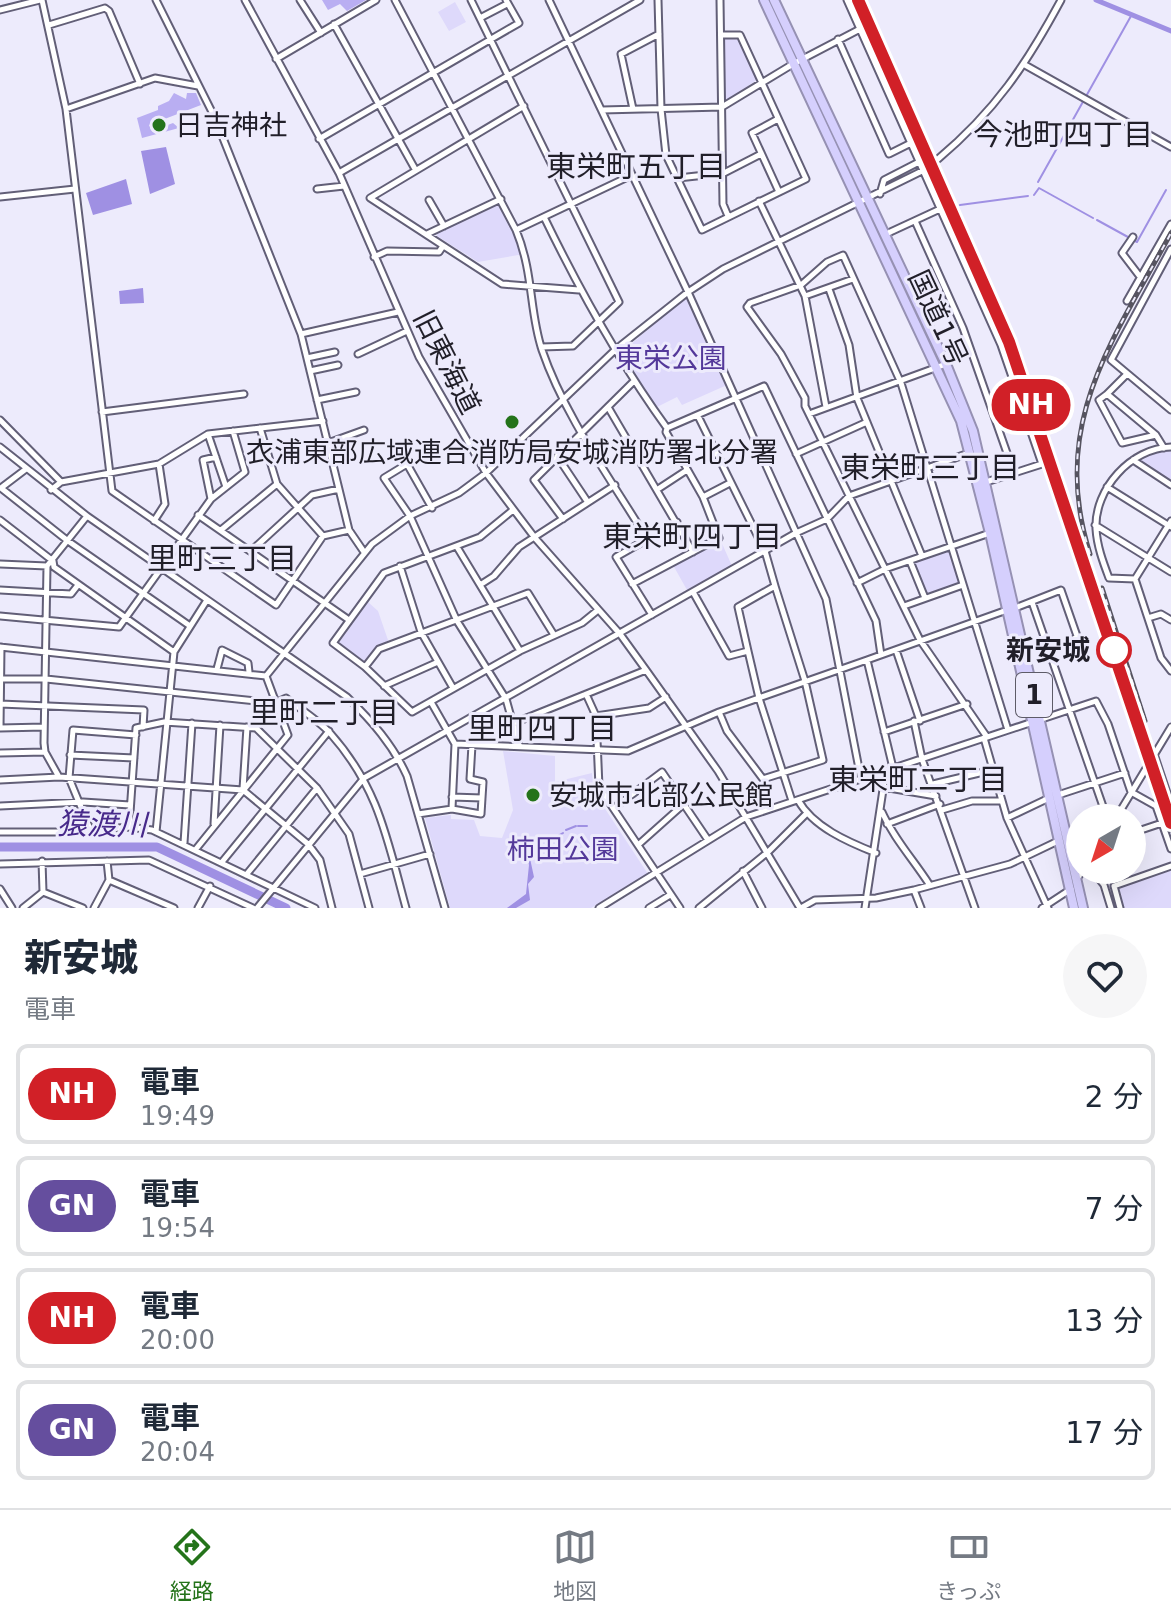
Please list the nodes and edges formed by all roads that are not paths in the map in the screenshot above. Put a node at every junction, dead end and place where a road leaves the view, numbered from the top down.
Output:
1 (41, 0) edge
2 (156, 0) edge
3 (245, 0) edge
4 (300, 0) edge
5 (376, 0) edge
6 (395, 0) edge
7 (471, 0) edge
8 (549, 0) edge
9 (640, 0) edge
10 (658, 0) edge
11 (720, 0) edge
12 (764, 0) edge
13 (774, 0) edge
14 (847, 0) edge
15 (1061, 0) edge
16 (507, 2) edge
17 (0, 10) edge
18 (480, 18) junction
19 (334, 24) junction
20 (49, 25) junction
21 (860, 29) junction
22 (321, 33) junction
23 (659, 34) junction
24 (721, 35) junction
25 (567, 39) junction
26 (838, 39) junction
27 (491, 40) junction
28 (276, 59) junction
29 (797, 61) junction
30 (1025, 65) junction
31 (435, 73) junction
32 (509, 73) junction
33 (762, 83) junction
34 (140, 84) junction
35 (198, 86) junction
36 (378, 105) junction
37 (453, 106) junction
38 (524, 106) junction
39 (722, 107) junction
40 (66, 109) junction
41 (633, 109) junction
42 (661, 109) junction
43 (602, 110) junction
44 (778, 119) junction
45 (470, 137) junction
46 (319, 139) junction
47 (397, 140) junction
48 (911, 143) junction
49 (1171, 147) edge
50 (761, 154) junction
51 (938, 159) tunnel mouth
52 (919, 162) junction
53 (415, 169) junction
54 (922, 171) tunnel mouth
55 (339, 173) junction
56 (724, 173) junction
57 (632, 175) junction
58 (678, 178) junction
59 (344, 186) junction
60 (75, 189) junction
61 (317, 189) dead end
62 (779, 192) junction
63 (880, 194) junction
64 (0, 197) edge
65 (501, 199) junction
66 (429, 200) dead end
67 (759, 201) junction
68 (864, 202) junction
69 (572, 203) junction
70 (940, 209) junction
71 (728, 216) junction
72 (544, 217) junction
73 (915, 221) junction
74 (1171, 224) edge
75 (444, 226) junction
76 (516, 230) junction
77 (426, 235) junction
78 (885, 235) junction
79 (1133, 237) dead end
80 (780, 241) junction
81 (443, 246) junction
82 (1171, 249) edge
83 (374, 257) junction
84 (1163, 263) junction
85 (1171, 267) edge
86 (1141, 278) junction
87 (853, 279) junction
88 (801, 285) junction
89 (533, 287) junction
90 (829, 289) junction
91 (579, 290) junction
92 (688, 292) junction
93 (805, 296) junction
94 (1127, 301) dead end
95 (398, 312) junction
96 (599, 322) junction
97 (407, 331) junction
98 (301, 334) junction
99 (541, 347) junction
100 (615, 350) junction
101 (335, 352) dead end
102 (358, 354) dead end
103 (307, 358) junction
104 (338, 365) dead end
105 (942, 366) junction
106 (310, 371) junction
107 (1127, 374) junction
108 (633, 382) junction
109 (901, 383) junction
110 (356, 392) dead end
111 (244, 394) dead end
112 (1107, 394) junction
113 (565, 397) junction
114 (857, 398) junction
115 (736, 399) junction
116 (317, 400) junction
117 (608, 407) junction
118 (826, 407) junction
119 (1171, 410) edge
120 (102, 412) junction
121 (809, 414) junction
122 (698, 416) junction
123 (0, 420) edge
124 (323, 421) junction
125 (867, 422) junction
126 (260, 428) junction
127 (667, 428) junction
128 (364, 430) dead end
129 (233, 431) junction
130 (583, 432) junction
131 (208, 434) junction
132 (1156, 435) junction
133 (821, 441) junction
134 (328, 443) junction
135 (0, 447) edge
136 (1167, 448) edge
137 (970, 452) junction
138 (796, 454) junction
139 (557, 456) junction
140 (216, 457) junction
141 (1133, 460) junction
142 (159, 464) junction
143 (26, 469) junction
144 (929, 469) junction
145 (687, 470) junction
146 (109, 473) junction
147 (486, 473) junction
148 (1014, 473) junction
149 (890, 481) junction
150 (61, 482) junction
151 (986, 482) junction
152 (730, 483) junction
153 (277, 484) junction
154 (615, 485) junction
155 (1171, 485) edge
156 (226, 487) junction
157 (1107, 487) junction
158 (1, 488) edge
159 (340, 489) junction
160 (658, 489) junction
161 (51, 490) junction
162 (849, 496) junction
163 (703, 497) junction
164 (211, 499) junction
165 (587, 501) junction
166 (297, 506) junction
167 (432, 508) junction
168 (513, 510) junction
169 (198, 515) junction
170 (87, 516) junction
171 (410, 516) junction
172 (563, 519) junction
173 (827, 519) junction
174 (0, 520) edge
175 (154, 521) junction
176 (677, 522) junction
177 (1170, 524) edge
178 (1095, 525) junction
179 (221, 530) junction
180 (349, 530) junction
181 (796, 533) junction
182 (990, 533) junction
183 (323, 536) junction
184 (535, 538) junction
185 (647, 539) junction
186 (181, 540) junction
187 (68, 541) junction
188 (954, 546) junction
189 (457, 547) junction
190 (251, 551) junction
191 (765, 551) junction
192 (364, 552) junction
193 (693, 552) junction
194 (426, 556) junction
195 (922, 556) junction
196 (1148, 558) junction
197 (53, 561) junction
198 (910, 561) junction
199 (0, 564) edge
200 (47, 566) junction
201 (400, 566) junction
202 (161, 568) junction
203 (885, 569) junction
204 (1171, 572) edge
205 (1135, 579) junction
206 (291, 580) junction
207 (857, 583) junction
208 (632, 584) junction
209 (78, 585) junction
210 (480, 585) junction
211 (963, 585) junction
212 (775, 586) junction
213 (0, 590) edge
214 (47, 592) junction
215 (693, 592) junction
216 (142, 595) junction
217 (925, 598) junction
218 (207, 600) junction
219 (323, 602) junction
220 (1032, 602) junction
221 (493, 606) junction
222 (904, 606) junction
223 (1010, 609) junction
224 (598, 610) junction
225 (652, 615) junction
226 (0, 616) edge
227 (1148, 618) junction
228 (47, 619) junction
229 (126, 619) junction
230 (349, 620) junction
231 (1171, 620) edge
232 (457, 621) junction
233 (973, 621) junction
234 (190, 626) junction
235 (421, 632) junction
236 (620, 634) junction
237 (554, 635) junction
238 (1078, 637) junction
239 (920, 640) junction
240 (0, 647) edge
241 (1049, 648) junction
242 (46, 649) junction
243 (896, 650) junction
244 (520, 651) junction
245 (748, 651) junction
246 (174, 652) junction
247 (285, 654) junction
248 (881, 655) junction
249 (1085, 659) dead end
250 (867, 660) junction
251 (438, 662) junction
252 (172, 663) junction
253 (365, 667) junction
254 (840, 668) junction
255 (217, 669) junction
256 (488, 669) junction
257 (646, 670) junction
258 (1171, 671) edge
259 (249, 672) junction
260 (266, 676) junction
261 (0, 679) edge
262 (46, 679) junction
263 (805, 681) junction
264 (384, 686) junction
265 (453, 688) junction
266 (168, 691) junction
267 (586, 694) junction
268 (666, 697) junction
269 (759, 698) junction
270 (506, 699) junction
271 (431, 702) junction
272 (275, 703) junction
273 (0, 704) edge
274 (45, 704) junction
275 (967, 704) junction
276 (1070, 710) junction
277 (719, 712) junction
278 (596, 716) junction
279 (1036, 720) junction
280 (917, 721) junction
281 (164, 722) junction
282 (192, 723) junction
283 (514, 723) junction
284 (220, 725) junction
285 (686, 725) junction
286 (44, 727) junction
287 (143, 727) junction
288 (247, 727) junction
289 (1171, 727) edge
290 (0, 728) edge
291 (1008, 730) junction
292 (329, 731) junction
293 (448, 731) junction
294 (884, 732) junction
295 (136, 735) junction
296 (1171, 736) edge
297 (986, 738) junction
298 (1163, 739) junction
299 (455, 744) junction
300 (472, 745) junction
301 (520, 747) junction
302 (278, 749) junction
303 (45, 752) junction
304 (0, 753) edge
305 (595, 753) junction
306 (1154, 754) junction
307 (70, 755) junction
308 (134, 758) junction
309 (399, 758) junction
310 (922, 759) junction
311 (298, 768) junction
312 (893, 768) junction
313 (886, 770) junction
314 (992, 770) junction
315 (1125, 773) junction
316 (784, 774) junction
317 (59, 777) junction
318 (69, 778) junction
319 (364, 778) junction
320 (861, 779) junction
321 (0, 780) edge
322 (133, 782) junction
323 (1094, 783) junction
324 (933, 784) junction
325 (161, 785) junction
326 (187, 786) junction
327 (215, 787) junction
328 (883, 787) junction
329 (317, 788) junction
330 (243, 790) junction
331 (1131, 792) junction
332 (937, 796) junction
333 (1053, 796) junction
334 (452, 797) junction
335 (482, 798) junction
336 (795, 800) junction
337 (1001, 801) junction
338 (685, 803) junction
339 (78, 804) junction
340 (1102, 804) edge
341 (1124, 804) edge
342 (130, 805) junction
343 (1171, 805) edge
344 (0, 806) edge
345 (941, 807) junction
346 (265, 808) junction
347 (614, 808) junction
348 (452, 809) junction
349 (881, 811) junction
350 (334, 813) junction
351 (418, 814) junction
352 (806, 814) junction
353 (746, 817) junction
354 (1007, 818) junction
355 (1162, 823) junction
356 (887, 824) junction
357 (214, 825) junction
358 (286, 826) junction
359 (129, 827) junction
360 (1146, 828) edge
361 (90, 829) junction
362 (0, 832) edge
363 (156, 832) junction
364 (708, 840) junction
365 (1058, 841) junction
366 (184, 843) junction
367 (1066, 843) edge
368 (308, 844) junction
369 (638, 845) junction
370 (196, 849) junction
371 (1171, 849) edge
372 (768, 852) junction
373 (876, 853) junction
374 (430, 854) junction
375 (1023, 858) junction
376 (42, 861) junction
377 (107, 861) junction
378 (222, 862) junction
379 (0, 864) edge
380 (394, 865) junction
381 (1171, 866) edge
382 (743, 871) junction
383 (657, 873) junction
384 (360, 874) junction
385 (246, 875) junction
386 (964, 876) junction
387 (109, 880) junction
388 (929, 884) junction
389 (1074, 884) edge
390 (1077, 884) edge
391 (1103, 884) edge
392 (210, 886) junction
393 (273, 887) junction
394 (0, 890) edge
395 (914, 890) junction
396 (1070, 890) junction
397 (43, 892) junction
398 (670, 895) junction
399 (866, 898) junction
400 (710, 900) junction
401 (257, 907) edge
402 (1046, 907) edge
403 (12, 908) edge
404 (23, 908) edge
405 (83, 908) edge
406 (94, 908) edge
407 (174, 908) edge
408 (198, 908) edge
409 (315, 908) edge
410 (332, 908) edge
411 (369, 908) edge
412 (406, 908) edge
413 (445, 908) edge
414 (599, 908) edge
415 (649, 908) edge
416 (680, 908) edge
417 (699, 908) edge
418 (714, 908) edge
419 (762, 908) edge
420 (800, 908) edge
421 (865, 908) edge
422 (921, 908) edge
423 (975, 908) edge
424 (1074, 908) edge
425 (1083, 908) edge
426 (1111, 908) edge
427 (1120, 908) edge

1 - 17 street
1 - 20 street
2 - 35 street
3 - 28 street, 旧東海道
4 - 22 street
5 - 19 street
6 - 31 street
7 - 18 street
8 - 25 street
9 - 25 street
10 - 23 street
11 - 24 street
12 - 29 highway, 国道1号 / 1
13 - 29 highway, 国道1号 / 1
14 - 21 street
15 - 30 street
16 - 18 street
16 - 27 street
18 - 27 street
19 - 22 street
19 - 36 street
20 - 34 street
20 - 40 street
21 - 26 street
21 - 48 street
22 - 28 street
23 - 41 street
23 - 42 street
24 - 33 street
24 - 39 street
25 - 32 street
25 - 43 street
26 - 29 street
26 - 48 street
27 - 31 street
27 - 32 street
28 - 46 street, 旧東海道
29 - 33 street
29 - 68 highway, 国道1号 / 1
30 - 49 street
30 - 51 street
31 - 36 street
31 - 37 street
32 - 37 street
32 - 38 street
33 - 39 street
33 - 44 street
34 - 35 street
34 - 40 street
35 - 98 street
36 - 46 street
36 - 47 street
37 - 45 street
37 - 47 street
38 - 45 street
38 - 69 street
39 - 42 street
39 - 56 street
40 - 60 street
41 - 42 street
41 - 43 street
42 - 58 street
43 - 57 street
44 - 50 street
44 - 62 street
45 - 53 street
45 - 65 street
46 - 55 street, 旧東海道
47 - 53 street
47 - 55 street
48 - 52 street
50 - 56 street
50 - 62 street
52 - 63 street
52 - 70 street
53 - 77 street
54 - 63 street
55 - 59 street, 旧東海道
56 - 58 street
56 - 71 street
57 - 69 street
57 - 92 street
58 - 71 street
59 - 61 street
59 - 83 street, 旧東海道
60 - 64 street
60 - 120 street
62 - 67 street
63 - 68 street
65 - 75 street
65 - 76 street
66 - 75 street
67 - 71 street
67 - 80 street
68 - 78 highway, 国道1号 / 1
68 - 80 street
68 - 105 highway, 国道1号 / 1
69 - 72 street
69 - 96 street
70 - 73 street
70 - 148 street
72 - 76 street
72 - 91 street
73 - 78 street
73 - 148 street
74 - 86 street
75 - 77 street
76 - 89 street
77 - 81 street
78 - 105 highway, 国道1号 / 1
79 - 86 street
80 - 88 street
80 - 92 street
81 - 83 street
81 - 89 street
82 - 84 street
83 - 95 street, 旧東海道
84 - 85 street
84 - 107 street
86 - 94 street
87 - 88 street
87 - 90 street
87 - 109 street
88 - 93 street
88 - 121 street
89 - 91 street
89 - 99 street
90 - 93 street
90 - 114 street
91 - 96 street
92 - 100 street
92 - 115 street
93 - 118 street
95 - 97 street, 旧東海道
95 - 98 street
96 - 99 street
96 - 100 street
97 - 102 street
97 - 147 street, 旧東海道
98 - 103 street
99 - 113 street
100 - 108 street
100 - 113 street
101 - 103 street
103 - 106 street
104 - 106 street
105 - 109 street
105 - 137 highway, 国道1号 / 1
105 - 151 highway, 国道1号 / 1
106 - 116 street
107 - 112 street
107 - 119 street
108 - 117 street
108 - 127 street
109 - 114 street
109 - 144 street
110 - 116 street
111 - 120 street
112 - 132 street
112 - 132 street
113 - 130 street
113 - 147 street
114 - 118 street
114 - 125 street
115 - 122 street
115 - 138 street
115 - 181 street
116 - 124 street
117 - 130 street
117 - 160 street
118 - 121 street
120 - 146 street
121 - 133 street
122 - 127 street
122 - 152 street
123 - 150 street
124 - 126 street
124 - 134 street
125 - 133 street
125 - 149 street
126 - 129 street
126 - 153 street
127 - 145 street
128 - 134 street
129 - 131 street
129 - 156 street
130 - 139 street
130 - 154 street
131 - 140 street
131 - 142 street
132 - 136 street
133 - 138 street
133 - 162 street
134 - 159 street
135 - 143 street
136 - 141 street
137 - 144 street
137 - 182 highway, 国道1号 / 1
138 - 173 street
139 - 165 street
139 - 172 street
140 - 156 street
140 - 164 street
141 - 155 street
141 - 157 street
142 - 146 street
142 - 175 street
143 - 158 street
143 - 161 street
144 - 149 street
144 - 188 street
145 - 160 street
145 - 163 street
146 - 150 street
146 - 175 street
147 - 167 street
147 - 168 street, 旧東海道
148 - 151 street
149 - 162 street
149 - 195 street
150 - 161 street
151 - 223 highway, 国道1号 / 1
152 - 163 street
152 - 191 street
153 - 166 street
153 - 179 street
154 - 165 street
154 - 185 street
156 - 164 street
157 - 177 street
157 - 178 street
158 - 187 street
159 - 166 street
159 - 180 street
160 - 176 street
161 - 170 street
162 - 173 street
162 - 203 street
163 - 193 street
164 - 169 street
165 - 172 street
166 - 183 street
166 - 190 street
167 - 171 street
167 - 171 street
168 - 184 street, 旧東海道
168 - 189 street
169 - 179 street
169 - 186 street
170 - 187 street
170 - 202 street
171 - 192 street
171 - 194 street
172 - 184 street
173 - 181 street
173 - 207 street
174 - 197 street
175 - 186 street
176 - 185 street
176 - 193 street
177 - 196 street
178 - 196 street
178 - 205 street
179 - 190 street
180 - 183 street
180 - 192 street
181 - 191 street
181 - 254 street
182 - 188 street
182 - 223 highway, 国道1号 / 1
183 - 206 street
184 - 210 street
184 - 224 street, 旧東海道
185 - 208 street
186 - 202 street
186 - 206 street
187 - 197 street
187 - 216 street
188 - 195 street
188 - 211 street
189 - 194 street
189 - 210 street
190 - 206 street
191 - 212 street
191 - 215 street
192 - 219 street
193 - 208 street
194 - 201 street
194 - 232 street
195 - 198 street
196 - 204 street
196 - 205 street
197 - 200 street
197 - 209 street
198 - 203 street
198 - 217 street
199 - 200 street
200 - 214 street
201 - 230 street
201 - 235 street
202 - 216 street
202 - 218 street
203 - 207 street
203 - 222 street
205 - 227 street
206 - 219 street
207 - 248 street
208 - 225 street
209 - 214 street
209 - 229 street
210 - 221 street
211 - 217 street
211 - 233 street
212 - 245 street
212 - 263 street
213 - 214 street
214 - 228 street
215 - 225 street
215 - 245 street
216 - 229 street
216 - 234 street
217 - 222 street
218 - 234 street
218 - 247 street
219 - 230 street
219 - 247 street
220 - 223 street
220 - 238 street
220 - 241 street
221 - 232 street
221 - 237 street
221 - 244 street
222 - 239 street
223 - 233 street
223 - 279 highway, 国道1号 / 1
224 - 236 street, 旧東海道
224 - 237 street
225 - 236 street
226 - 228 street
227 - 231 street
227 - 258 street
228 - 229 street
228 - 242 street
229 - 246 street
230 - 253 street
232 - 235 street
232 - 256 street
233 - 239 street
233 - 291 street
234 - 246 street
235 - 251 street
235 - 253 street
236 - 257 street, 旧東海道
236 - 270 street
237 - 244 street
238 - 241 street
238 - 249 street
239 - 243 street
239 - 275 street
240 - 242 street
240 - 261 street
241 - 276 street
242 - 252 street
242 - 262 street
243 - 248 street
243 - 280 street
244 - 256 street
245 - 269 street
246 - 252 street
247 - 260 street
247 - 309 street
248 - 250 street
250 - 254 street
250 - 294 street
251 - 264 street
251 - 265 street
252 - 255 street
252 - 266 street
253 - 264 street
254 - 263 street
254 - 320 street
255 - 259 street
255 - 259 street
256 - 265 street
256 - 270 street
257 - 267 street
257 - 268 street, 旧東海道
259 - 260 street
260 - 272 street
261 - 262 street
261 - 273 street
262 - 266 street
262 - 274 street
263 - 269 street
263 - 316 street
264 - 271 street
265 - 271 street
266 - 272 street
266 - 281 street
267 - 278 street
267 - 283 street
268 - 278 street
268 - 285 street, 旧東海道
269 - 277 street
269 - 316 street
270 - 283 street
270 - 293 street
271 - 293 street
272 - 292 street
272 - 302 street
273 - 274 street
273 - 290 street
274 - 286 street
274 - 287 street
275 - 280 street
275 - 297 street
276 - 279 street
276 - 315 street
276 - 323 street
277 - 285 street
277 - 316 street
278 - 305 street
279 - 291 street
279 - 333 highway, 国道1号 / 1
280 - 294 street
280 - 310 street
281 - 282 street
281 - 287 street
281 - 325 street
282 - 284 street
282 - 326 street
283 - 301 street
284 - 288 street
284 - 327 street
285 - 305 street
285 - 353 street, 旧東海道
286 - 290 street
286 - 303 street
287 - 295 street
288 - 302 street
288 - 330 street
289 - 298 street
291 - 297 street
292 - 311 street
292 - 319 street
293 - 299 street
293 - 309 street
294 - 312 street
295 - 307 street
295 - 308 street
296 - 298 street
297 - 310 street
297 - 314 street
298 - 306 street
299 - 300 street
299 - 334 street
300 - 301 street
300 - 335 street
301 - 305 street
302 - 311 street
302 - 330 street
303 - 304 street
303 - 317 street
305 - 347 street
306 - 331 street
306 - 343 street
307 - 308 street
307 - 318 street
308 - 322 street
309 - 319 street
309 - 351 street
310 - 312 street
310 - 324 street
311 - 329 street
311 - 346 street
312 - 313 street
313 - 320 street
313 - 328 street
314 - 324 street
314 - 337 street
315 - 323 street
315 - 331 street
316 - 336 street
317 - 318 street
317 - 321 street
318 - 322 street
318 - 339 street
319 - 350 street
319 - 380 street
320 - 336 street
322 - 325 street
322 - 342 street
323 - 333 street
323 - 340 street
324 - 332 street
325 - 326 street
325 - 363 street
326 - 327 street
326 - 366 street
327 - 330 street
327 - 357 street
328 - 332 street
328 - 349 street
329 - 350 street
329 - 358 street
330 - 346 street
330 - 357 street
331 - 341 street
331 - 355 street
332 - 345 street
333 - 354 street
333 - 365 highway, 国道1号 / 1
333 - 367 highway, 国道1号 / 1
334 - 335 street
334 - 348 street
335 - 348 street
336 - 352 street
336 - 353 street
337 - 345 street
337 - 354 street
338 - 347 street
338 - 364 street
338 - 369 street
339 - 342 street
339 - 344 street
339 - 361 street
342 - 359 street
345 - 356 street
345 - 386 street
346 - 358 street
346 - 378 street
347 - 369 street
348 - 351 street
349 - 356 street
349 - 373 street
350 - 368 street
350 - 384 street
351 - 374 street
352 - 372 street
352 - 373 street
353 - 364 street
353 - 372 street, 旧東海道
354 - 375 street
355 - 360 street
355 - 371 street
356 - 388 street
357 - 370 street
358 - 368 street
358 - 385 street
359 - 361 street
359 - 363 street
361 - 362 street
363 - 366 street
364 - 383 street
365 - 375 street
365 - 396 highway, 国道1号 / 1
366 - 370 street
368 - 393 street
368 - 410 street
369 - 383 street
370 - 378 street
372 - 382 street
372 - 420 street, 旧東海道
373 - 399 street
374 - 380 street
374 - 413 street
375 - 386 street
375 - 402 street
376 - 377 street
376 - 379 street
376 - 397 street
377 - 387 street
377 - 392 street
378 - 385 street
380 - 384 street
380 - 412 street
381 - 427 street
382 - 400 street
382 - 419 street
383 - 398 street
383 - 414 street
384 - 411 street
385 - 393 street
386 - 388 street
386 - 423 street
387 - 406 street
387 - 407 street
388 - 395 street
389 - 396 street
390 - 425 highway, 国道1号 / 1
391 - 426 street
392 - 401 street
392 - 408 street
393 - 401 street
393 - 409 street
394 - 403 street
395 - 399 street
395 - 422 street
396 - 402 street
396 - 424 highway, 国道1号 / 1
397 - 404 street
397 - 405 street
398 - 415 street
398 - 416 street
399 - 420 street
399 - 421 street
400 - 417 street
400 - 418 street

